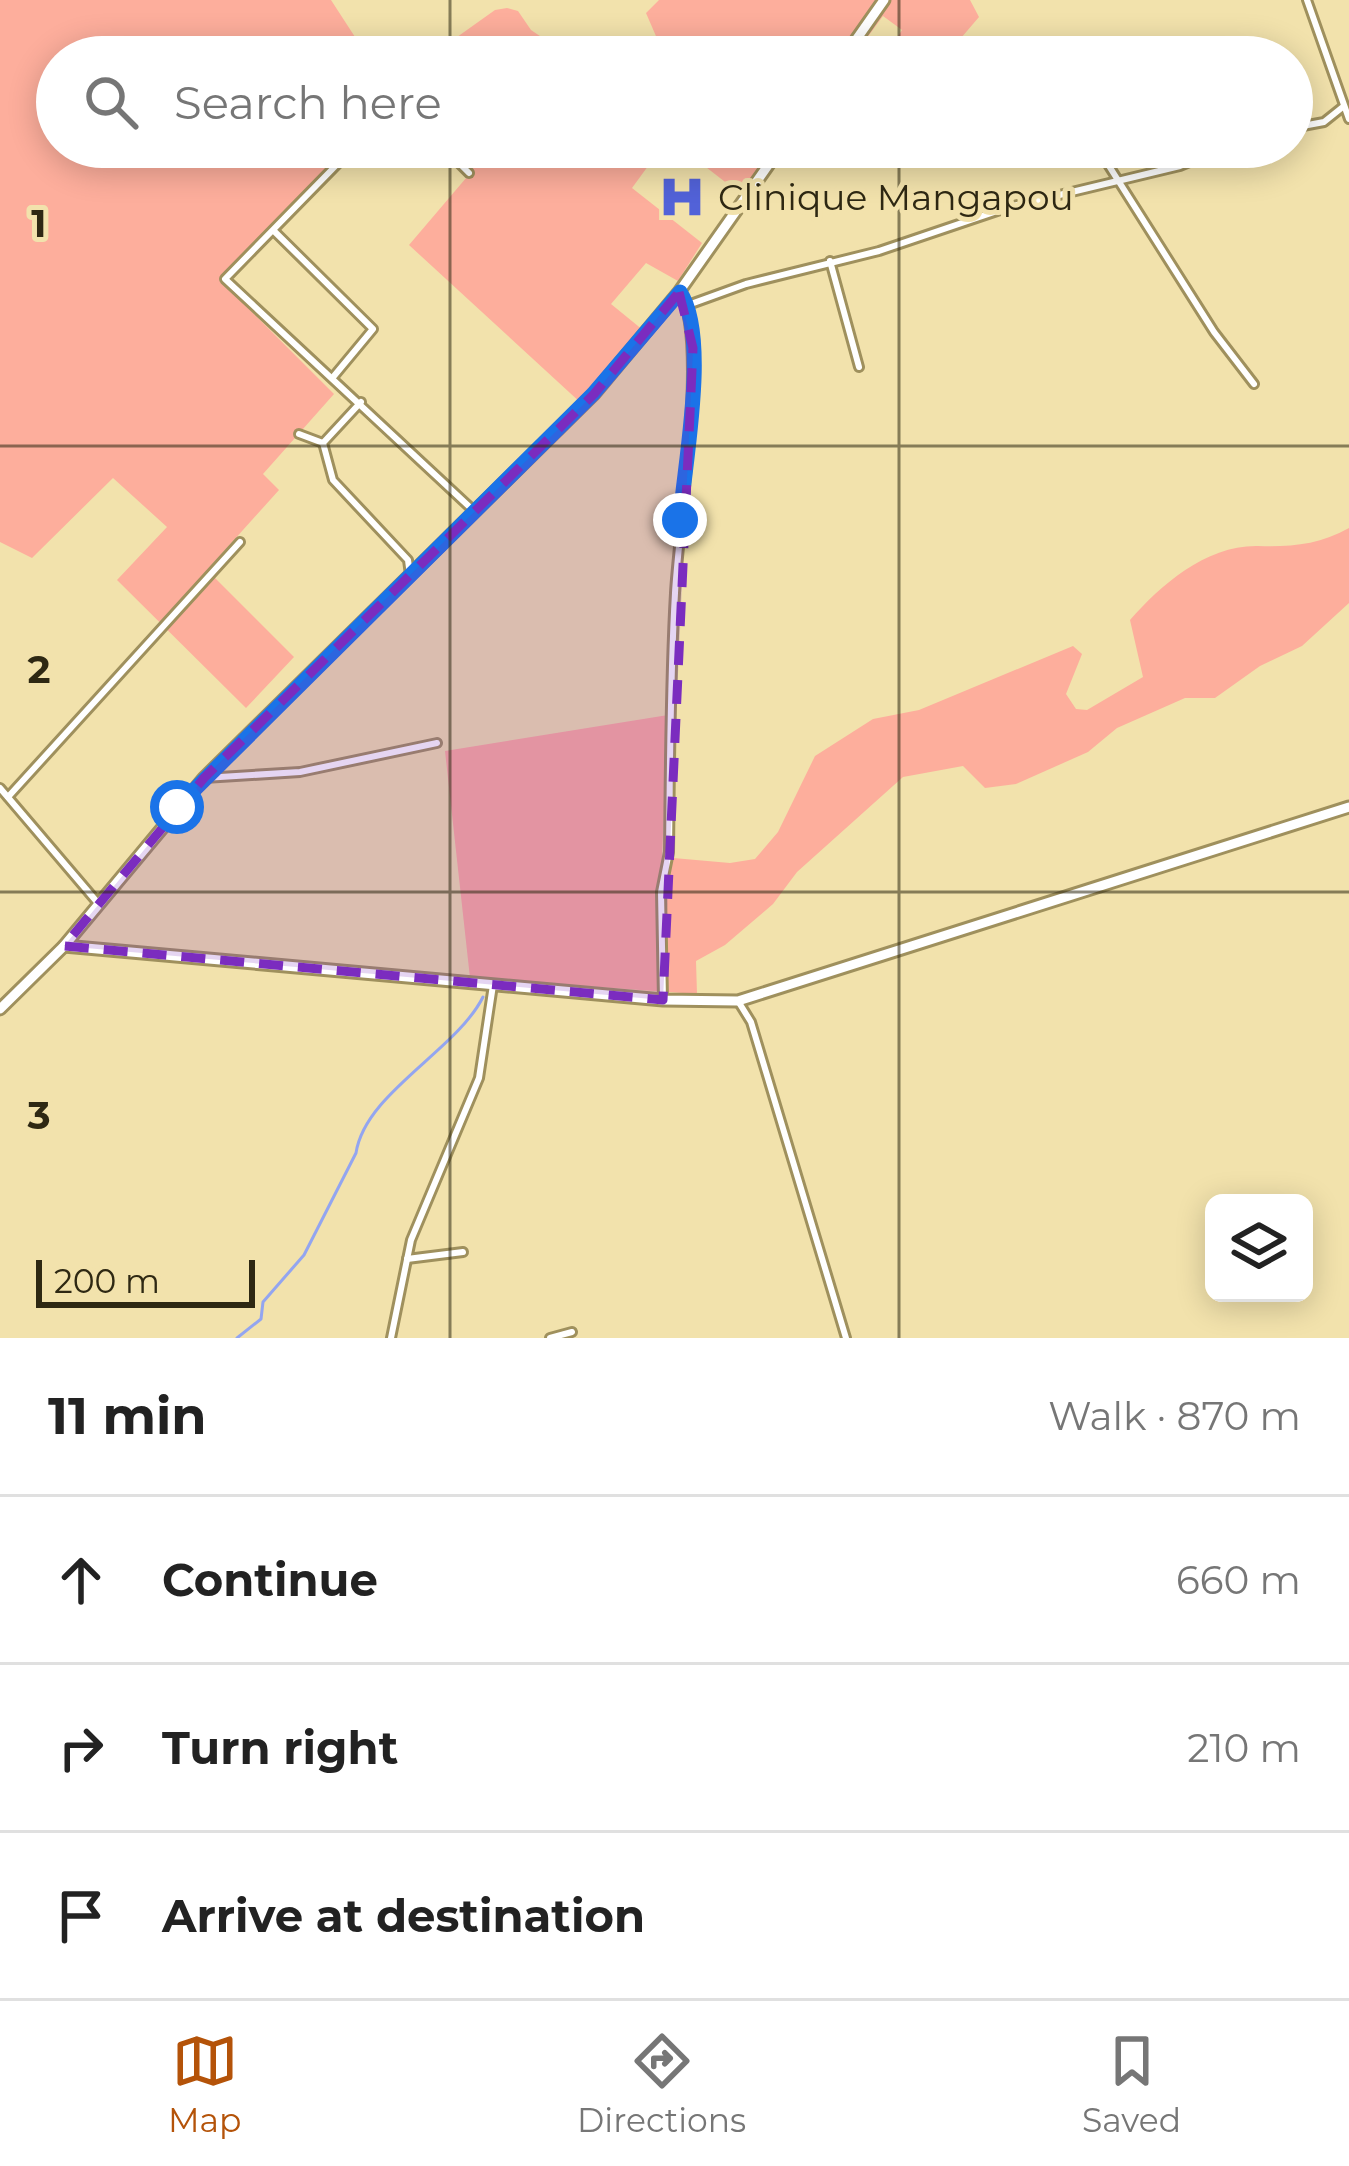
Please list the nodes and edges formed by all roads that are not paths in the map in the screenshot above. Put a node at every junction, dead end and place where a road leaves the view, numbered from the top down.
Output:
1 (884, 0) edge
2 (1307, 0) edge
3 (859, 36) edge
4 (1344, 106) junction
5 (1349, 119) edge
6 (1313, 124) edge
7 (334, 168) edge
8 (465, 168) edge
9 (766, 168) edge
10 (1111, 168) edge
11 (1170, 168) edge
12 (470, 173) dead end
13 (1117, 178) junction
14 (274, 231) junction
15 (830, 261) junction
16 (680, 292) junction
17 (688, 305) junction
18 (859, 368) dead end
19 (334, 376) junction
20 (1255, 384) dead end
21 (361, 402) junction
22 (299, 434) dead end
23 (323, 443) junction
24 (475, 512) junction
25 (239, 542) dead end
26 (409, 578) junction
27 (436, 743) dead end
28 (204, 778) junction
29 (0, 788) edge
30 (8, 797) junction
31 (1349, 807) edge
32 (97, 902) junction
33 (64, 946) junction
34 (493, 986) junction
35 (662, 1000) junction
36 (738, 1001) junction
37 (0, 1009) edge
38 (463, 1252) dead end
39 (407, 1259) junction
40 (572, 1332) dead end
41 (391, 1338) edge
42 (550, 1338) edge
43 (846, 1338) edge

1 - 3 street
2 - 4 street
4 - 5 street
4 - 6 street
7 - 14 street
8 - 12 street
9 - 16 street
10 - 13 street
11 - 13 street
13 - 15 street
13 - 20 street
14 - 19 street
14 - 19 street
15 - 17 street
15 - 18 street
16 - 17 street
16 - 24 street
17 - 35 street
19 - 21 street
21 - 23 street
21 - 24 street
22 - 23 street
23 - 26 street
24 - 26 street
25 - 30 street
26 - 28 street
27 - 28 street
28 - 32 street
29 - 30 street
30 - 32 street
31 - 36 street
32 - 33 street
33 - 34 street
33 - 37 street
34 - 35 street
34 - 39 street
35 - 36 street
36 - 43 street
38 - 39 street
39 - 41 street
40 - 42 street

